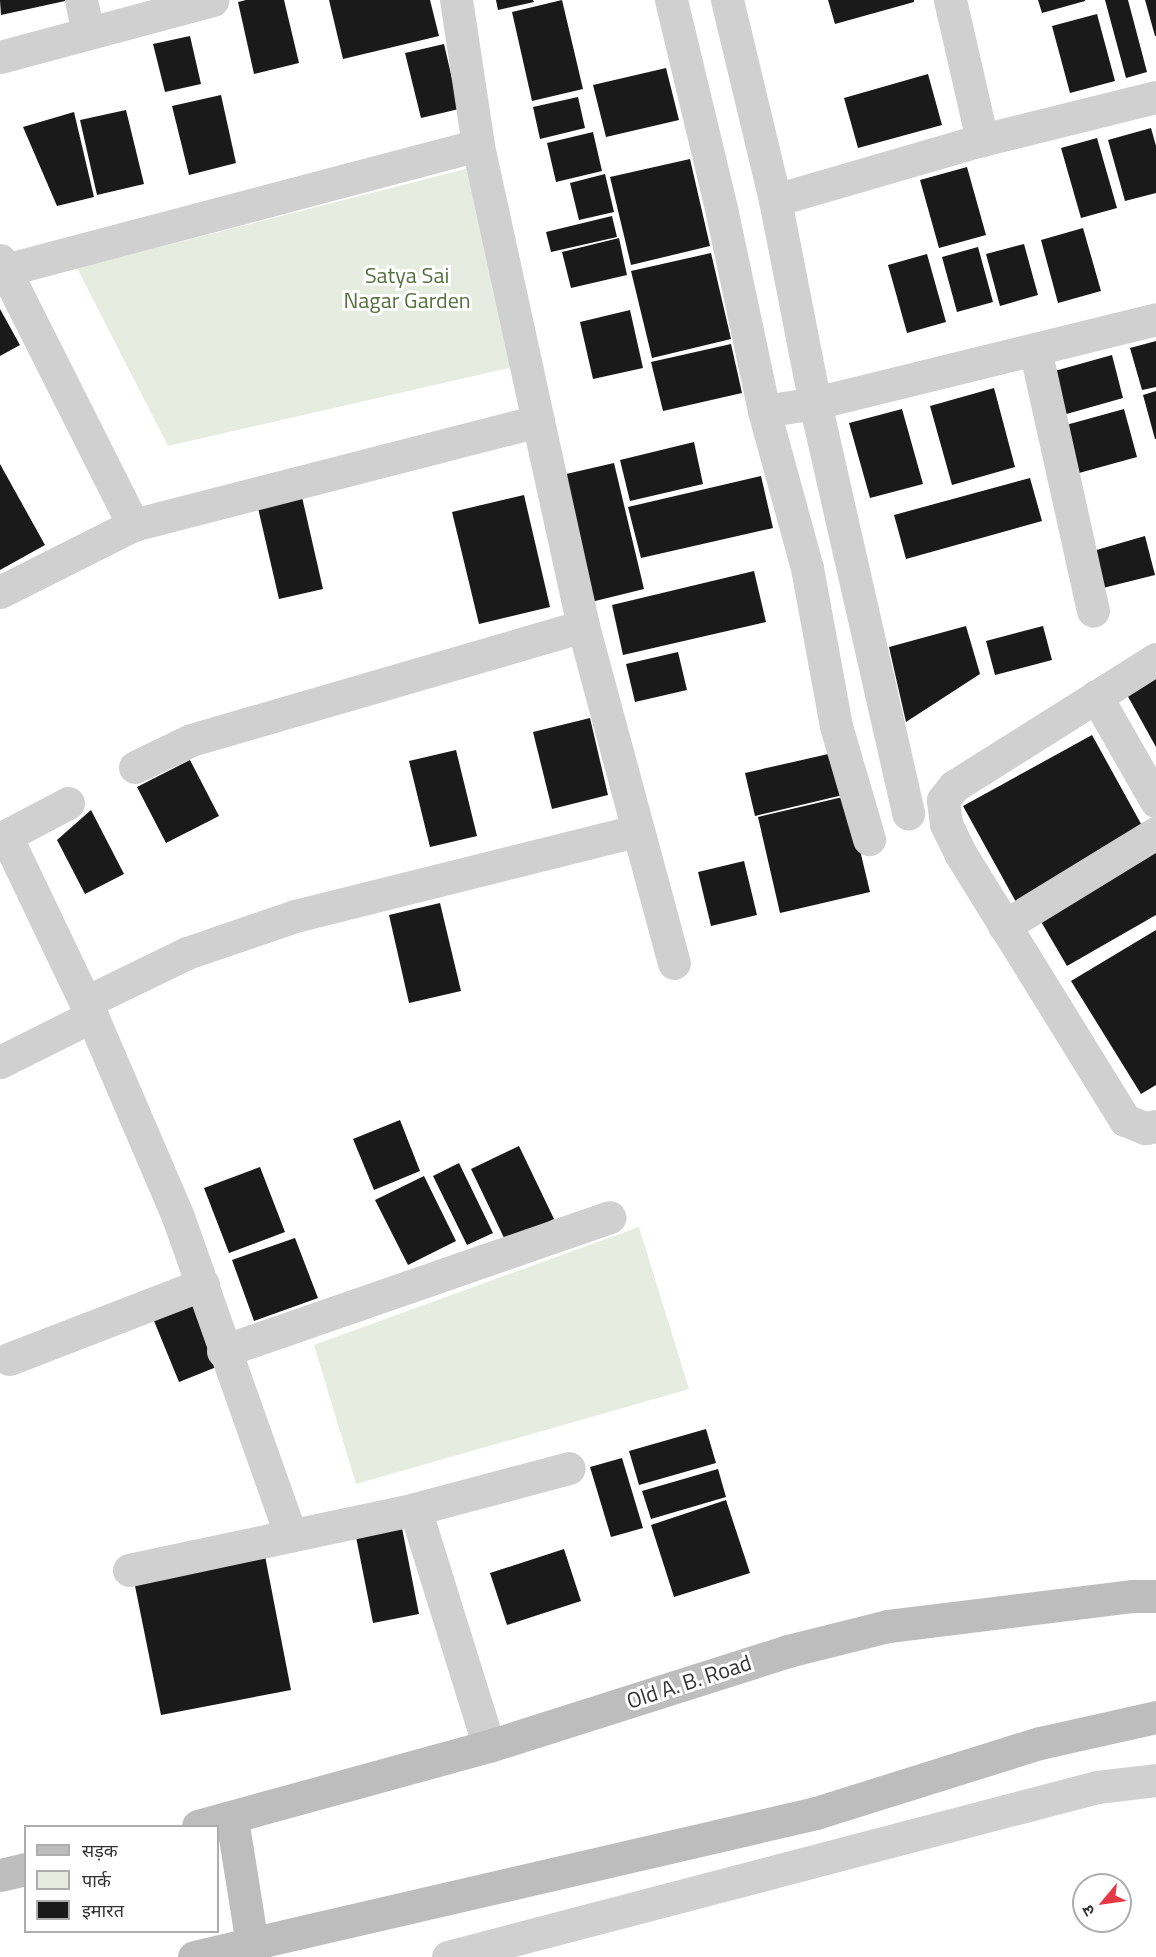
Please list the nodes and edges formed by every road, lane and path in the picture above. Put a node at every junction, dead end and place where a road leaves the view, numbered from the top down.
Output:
1 (81, 0) edge
2 (212, 0) edge
3 (456, 0) edge
4 (671, 0) edge
5 (727, 0) edge
6 (950, 0) edge
7 (175, 5) edge
8 (88, 33) junction
9 (0, 57) edge
10 (1156, 97) edge
11 (982, 140) junction
12 (478, 145) junction
13 (775, 200) junction
14 (3, 265) edge
15 (1156, 318) edge
16 (1035, 349) junction
17 (815, 403) junction
18 (764, 411) junction
19 (538, 421) junction
20 (133, 525) junction
21 (0, 592) edge
22 (1093, 611) dead end
23 (583, 626) junction
24 (1156, 659) edge
25 (1096, 696) junction
26 (135, 767) dead end
27 (1156, 801) edge
28 (68, 803) dead end
29 (908, 814) dead end
30 (637, 831) junction
31 (1156, 833) edge
32 (3, 837) edge
33 (869, 839) dead end
34 (1004, 926) junction
35 (674, 963) dead end
36 (89, 1009) junction
37 (0, 1062) edge
38 (1156, 1126) edge
39 (609, 1218) dead end
40 (203, 1284) junction
41 (223, 1351) junction
42 (9, 1359) dead end
43 (569, 1468) dead end
44 (415, 1509) junction
45 (291, 1536) junction
46 (129, 1570) dead end
47 (1156, 1596) edge
48 (1156, 1717) edge
49 (489, 1746) junction
50 (1155, 1785) edge
51 (232, 1819) junction
52 (206, 1825) edge
53 (24, 1869) edge
54 (0, 1875) edge
55 (187, 1933) edge
56 (253, 1950) edge
57 (462, 1955) edge
58 (193, 1957) edge

1 - 8 street
2 - 7 street
3 - 12 street
4 - 18 street
5 - 13 street
6 - 11 street
7 - 8 street
8 - 9 street
10 - 11 street
11 - 13 street
12 - 14 street
12 - 19 street
13 - 17 street
14 - 20 street
15 - 16 street
16 - 17 street
16 - 22 street
17 - 18 street
17 - 29 street
18 - 33 street
19 - 20 street
19 - 23 street
20 - 21 street
23 - 26 street
23 - 30 street
24 - 25 street
25 - 27 street
25 - 34 street
28 - 32 street
30 - 35 street
30 - 36 street
31 - 34 street
32 - 36 street
34 - 38 street
36 - 37 street
36 - 40 street
39 - 41 street
40 - 41 street
40 - 42 street
41 - 45 street
43 - 44 street
44 - 45 street
44 - 49 street
45 - 46 street
47 - 49 main road, Old A. B. Road
48 - 56 main road
49 - 51 main road, Old A. B. Road
50 - 57 street
51 - 52 main road, Old A. B. Road
51 - 56 main road
53 - 54 main road
55 - 58 main road
56 - 58 main road

